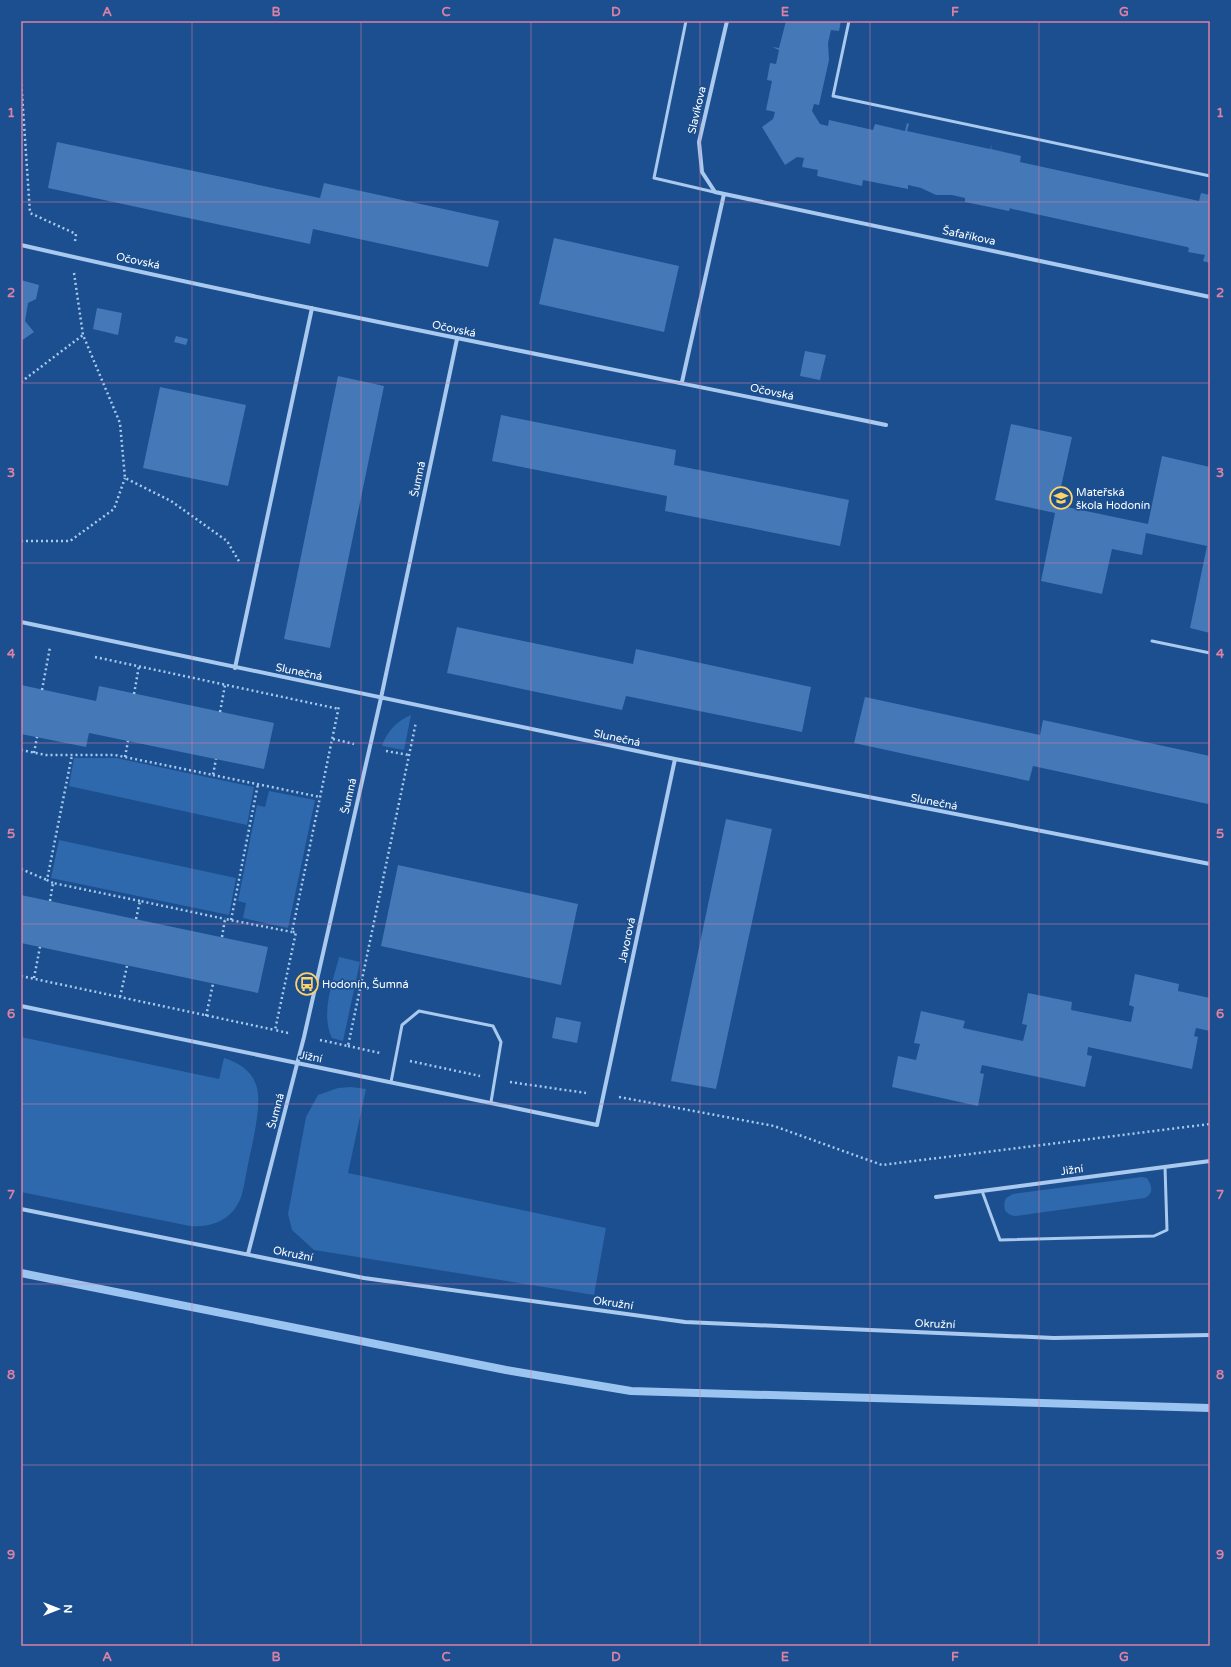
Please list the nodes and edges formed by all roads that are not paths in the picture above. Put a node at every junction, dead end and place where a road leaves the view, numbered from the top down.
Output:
1 (686, 21) edge
2 (727, 21) edge
3 (849, 21) edge
4 (1210, 176) edge
5 (716, 192) junction
6 (724, 194) junction
7 (21, 244) edge
8 (1210, 296) edge
9 (312, 308) junction
10 (457, 339) junction
11 (682, 382) junction
12 (886, 425) dead end
13 (21, 622) edge
14 (1152, 641) dead end
15 (1210, 653) edge
16 (235, 668) junction
17 (381, 698) junction
18 (676, 760) junction
19 (1210, 864) edge
20 (21, 1006) edge
21 (298, 1064) junction
22 (391, 1082) junction
23 (491, 1102) junction
24 (597, 1125) joint
25 (1210, 1161) edge
26 (1165, 1167) junction
27 (982, 1191) junction
28 (936, 1197) dead end
29 (21, 1209) edge
30 (248, 1254) junction
31 (1210, 1334) edge

1 - 5 lane
2 - 5 street, Slavíkova
3 - 4 lane
5 - 6 street
6 - 8 street, Šafaříkova
6 - 11 street
7 - 9 street, Očovská
9 - 10 street, Očovská
9 - 16 street
10 - 11 street, Očovská
10 - 17 street, Šumná
11 - 12 street, Očovská
13 - 16 street, Slunečná
14 - 15 lane
16 - 17 street, Slunečná
17 - 18 street, Slunečná
17 - 21 street, Šumná
18 - 19 street, Slunečná
18 - 24 street, Javorová
20 - 21 street, Jižní
21 - 22 street, Jižní
21 - 30 street, Šumná
22 - 23 street, Jižní
22 - 23 lane
23 - 24 street, Jižní
25 - 26 street, Jižní
26 - 27 street, Jižní
26 - 27 lane
27 - 28 street, Jižní
29 - 30 street, Okružní
30 - 31 street, Okružní

